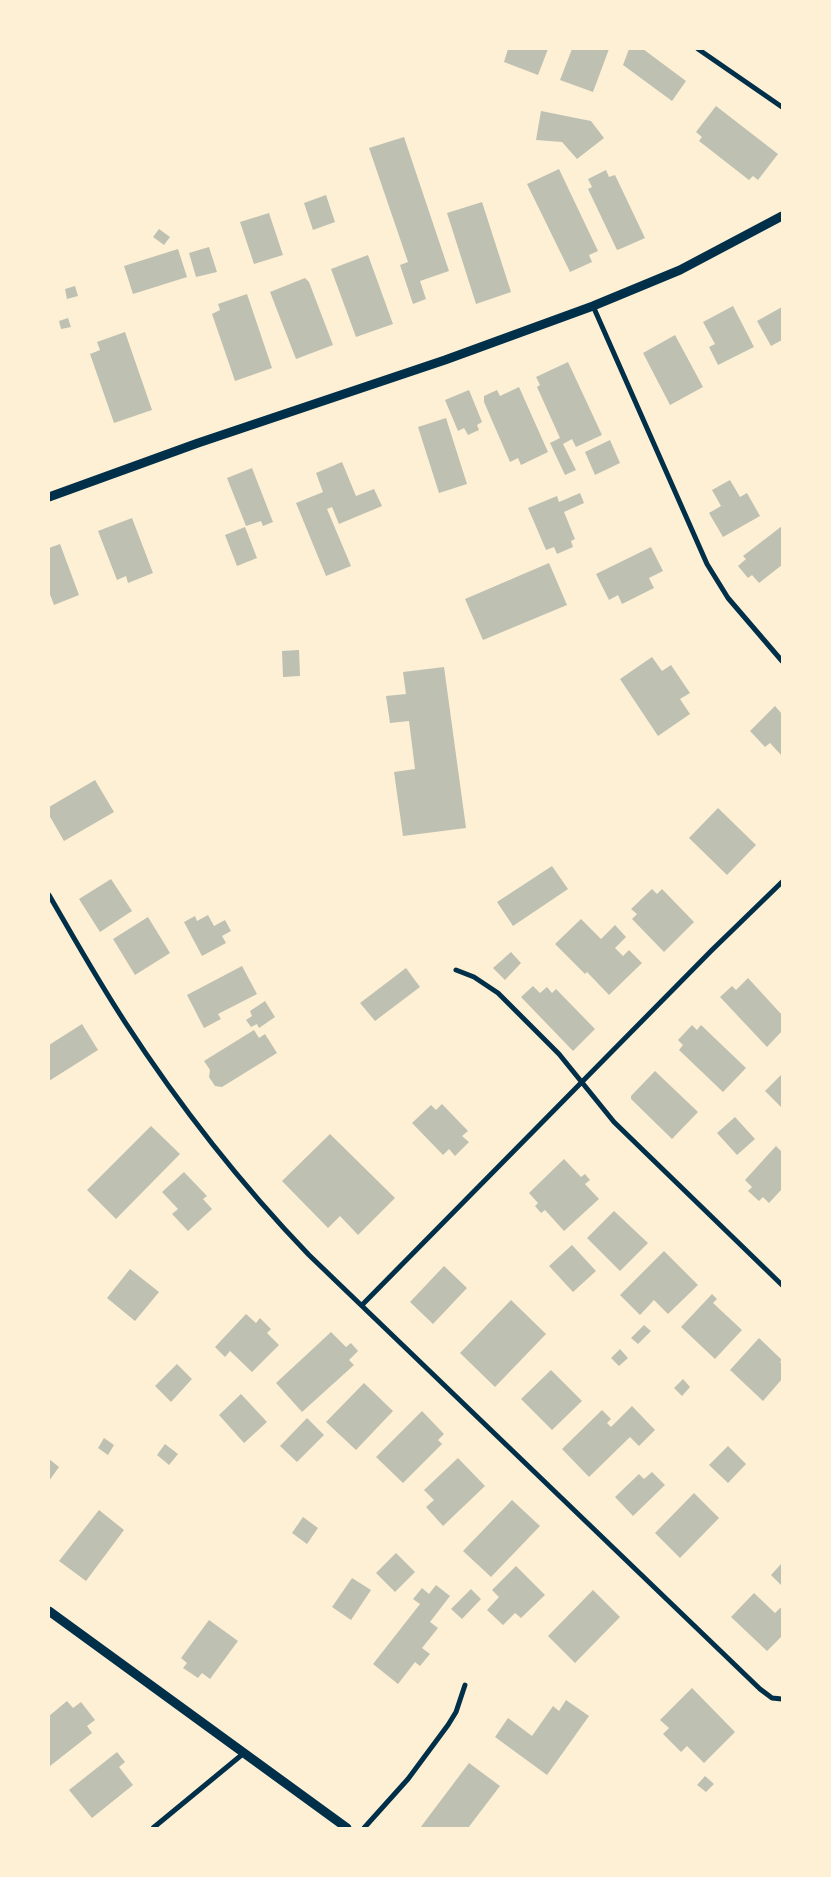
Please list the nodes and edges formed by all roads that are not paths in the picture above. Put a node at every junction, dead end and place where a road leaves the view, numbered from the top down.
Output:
1 (698, 49) edge
2 (782, 107) edge
3 (782, 216) edge
4 (593, 306) junction
5 (49, 497) edge
6 (782, 661) edge
7 (782, 882) edge
8 (49, 895) edge
9 (456, 970) dead end
10 (581, 1082) junction
11 (782, 1285) edge
12 (362, 1305) junction
13 (49, 1611) edge
14 (465, 1685) dead end
15 (781, 1700) edge
16 (244, 1753) junction
17 (153, 1828) edge
18 (347, 1828) edge
19 (364, 1828) edge

1 - 2 street
3 - 4 street
4 - 5 street
4 - 6 street
7 - 10 street
8 - 12 street
9 - 10 street
10 - 11 street
10 - 12 street
12 - 15 street
13 - 16 street
14 - 19 street
16 - 17 street
16 - 18 street

